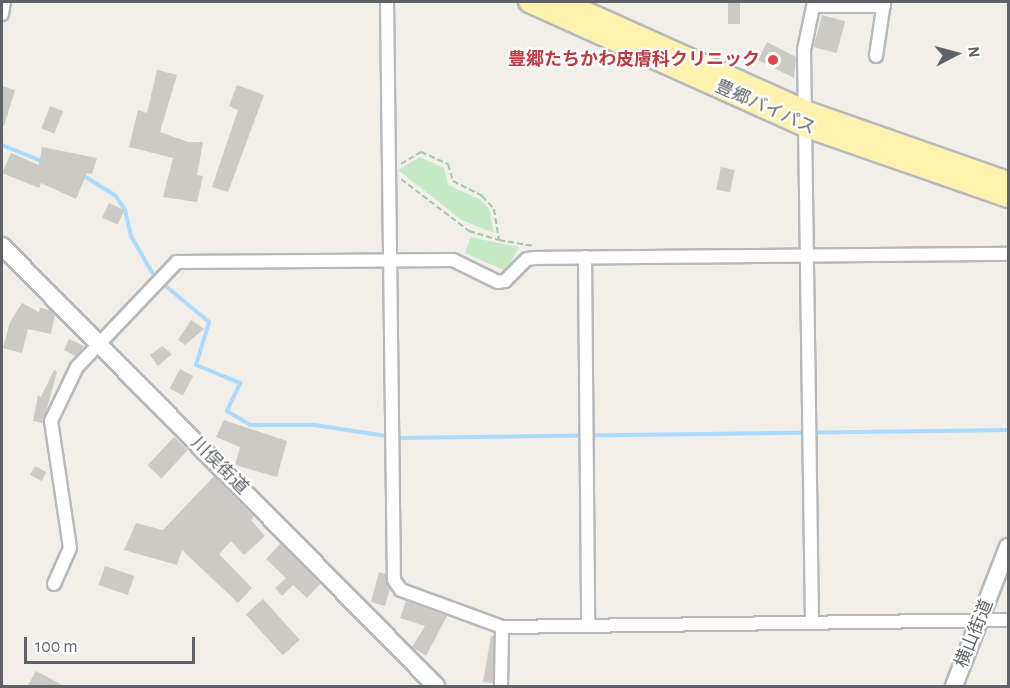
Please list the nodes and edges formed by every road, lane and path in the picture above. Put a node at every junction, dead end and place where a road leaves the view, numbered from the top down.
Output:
1 (4, 2) edge
2 (387, 2) edge
3 (529, 2) edge
4 (563, 2) edge
5 (814, 4) edge
6 (884, 4) edge
7 (2, 14) edge
8 (876, 56) dead end
9 (806, 119) junction
10 (390, 171) junction
11 (1008, 182) edge
12 (1008, 197) edge
13 (499, 240) junction
14 (2, 246) edge
15 (1008, 254) edge
16 (807, 255) junction
17 (585, 257) junction
18 (535, 258) junction
19 (391, 259) junction
20 (100, 346) junction
21 (1008, 548) edge
22 (54, 584) dead end
23 (1008, 620) edge
24 (980, 621) junction
25 (812, 623) junction
26 (588, 626) junction
27 (502, 627) junction
28 (436, 687) edge
29 (501, 687) edge
30 (954, 687) edge

1 - 7 street
2 - 10 street
3 - 9 main road, 豊郷バイパス
4 - 9 main road, 豊郷バイパス
5 - 6 street
5 - 9 street
6 - 8 street
9 - 11 main road, 豊郷バイパス
9 - 12 main road, 豊郷バイパス
9 - 16 street
10 - 13 path
10 - 13 path
10 - 19 street
13 - 18 path
14 - 20 main road, 川俣街道
15 - 16 street
16 - 17 street
16 - 25 street
17 - 18 street
17 - 26 street
18 - 19 street
19 - 20 street
19 - 27 street
20 - 22 street
20 - 28 main road, 川俣街道
21 - 24 main road, 横山街道
23 - 24 street
24 - 25 street
24 - 30 main road, 横山街道
25 - 26 street
26 - 27 street
27 - 29 street

